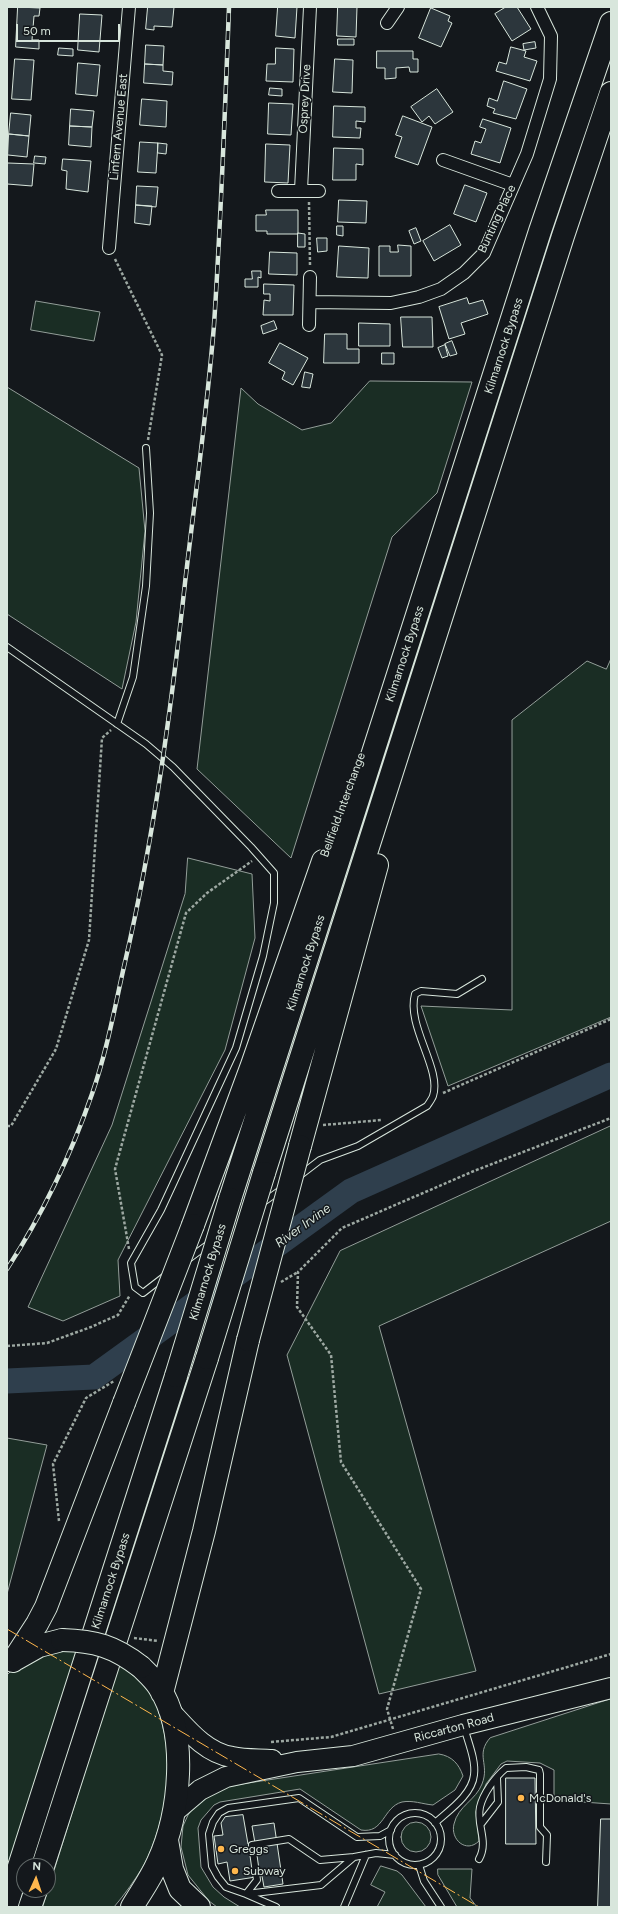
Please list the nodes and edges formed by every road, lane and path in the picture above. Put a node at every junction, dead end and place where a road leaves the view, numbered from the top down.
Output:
1 (129, 7) edge
2 (310, 7) edge
3 (398, 7) edge
4 (537, 7) edge
5 (387, 23) dead end
6 (611, 23) edge
7 (611, 93) edge
8 (443, 160) dead end
9 (513, 185) junction
10 (309, 190) junction
11 (278, 191) dead end
12 (109, 248) joint
13 (310, 277) joint
14 (310, 302) junction
15 (309, 325) dead end
16 (146, 448) joint
17 (440, 547) junction
18 (462, 553) junction
19 (7, 647) edge
20 (117, 724) junction
21 (259, 856) junction
22 (482, 979) dead end
23 (611, 1019) edge
24 (432, 1099) junction
25 (407, 1118) junction
26 (611, 1118) edge
27 (318, 1125) dead end
28 (7, 1126) edge
29 (244, 1217) dead end
30 (225, 1231) dead end
31 (131, 1263) junction
32 (135, 1287) junction
33 (7, 1346) edge
34 (131, 1638) dead end
35 (174, 1643) junction
36 (611, 1654) edge
37 (10, 1663) edge
38 (611, 1688) edge
39 (166, 1701) junction
40 (390, 1720) junction
41 (463, 1725) junction
42 (270, 1742) dead end
43 (398, 1743) junction
44 (296, 1762) junction
45 (497, 1778) junction
46 (173, 1813) junction
47 (435, 1823) junction
48 (481, 1824) junction
49 (391, 1830) junction
50 (167, 1838) junction
51 (366, 1855) junction
52 (395, 1855) junction
53 (354, 1856) junction
54 (47, 1858) edge
55 (479, 1859) dead end
56 (546, 1862) dead end
57 (419, 1865) junction
58 (246, 1894) junction
59 (7, 1904) edge
60 (132, 1907) edge
61 (199, 1907) edge
62 (276, 1907) edge
63 (344, 1907) edge
64 (441, 1907) edge

1 - 12 street, Linfern Avenue East
2 - 10 street, Osprey Drive
3 - 5 street
4 - 9 street, Bunting Place
6 - 17 highway, Kilmarnock Bypass
7 - 18 highway, Kilmarnock Bypass
8 - 9 street
9 - 14 street, Bunting Place
10 - 11 street
10 - 13 path
12 - 16 path
13 - 14 street
14 - 15 street
16 - 20 lane
17 - 37 highway, Bellfield Interchange, bridge
17 - 59 highway, Kilmarnock Bypass, bridge
18 - 35 highway, bridge
18 - 54 highway, Kilmarnock Bypass, bridge
19 - 20 lane
20 - 21 lane
20 - 28 path
21 - 31 lane
21 - 31 path
22 - 24 lane
23 - 24 path
24 - 25 lane
25 - 27 path
25 - 29 lane
26 - 40 path
30 - 32 lane
31 - 32 lane
32 - 33 path
34 - 35 path
35 - 39 highway
36 - 40 path
37 - 39 highway, bridge
38 - 41 main road, Riccarton Road
39 - 44 main road, Riccarton Road
39 - 46 highway
40 - 42 path
40 - 43 path
41 - 43 main road, Riccarton Road
41 - 47 lane
43 - 44 main road, Riccarton Road
44 - 46 main road, Riccarton Road
45 - 48 lane
45 - 48 lane
45 - 56 lane
46 - 50 highway
47 - 49 lane
47 - 57 lane
48 - 55 lane
49 - 52 lane
49 - 58 lane
50 - 60 highway
50 - 61 highway
51 - 52 lane
51 - 53 lane
51 - 63 lane
52 - 57 lane
53 - 58 lane
53 - 58 lane
57 - 64 lane
58 - 62 lane

